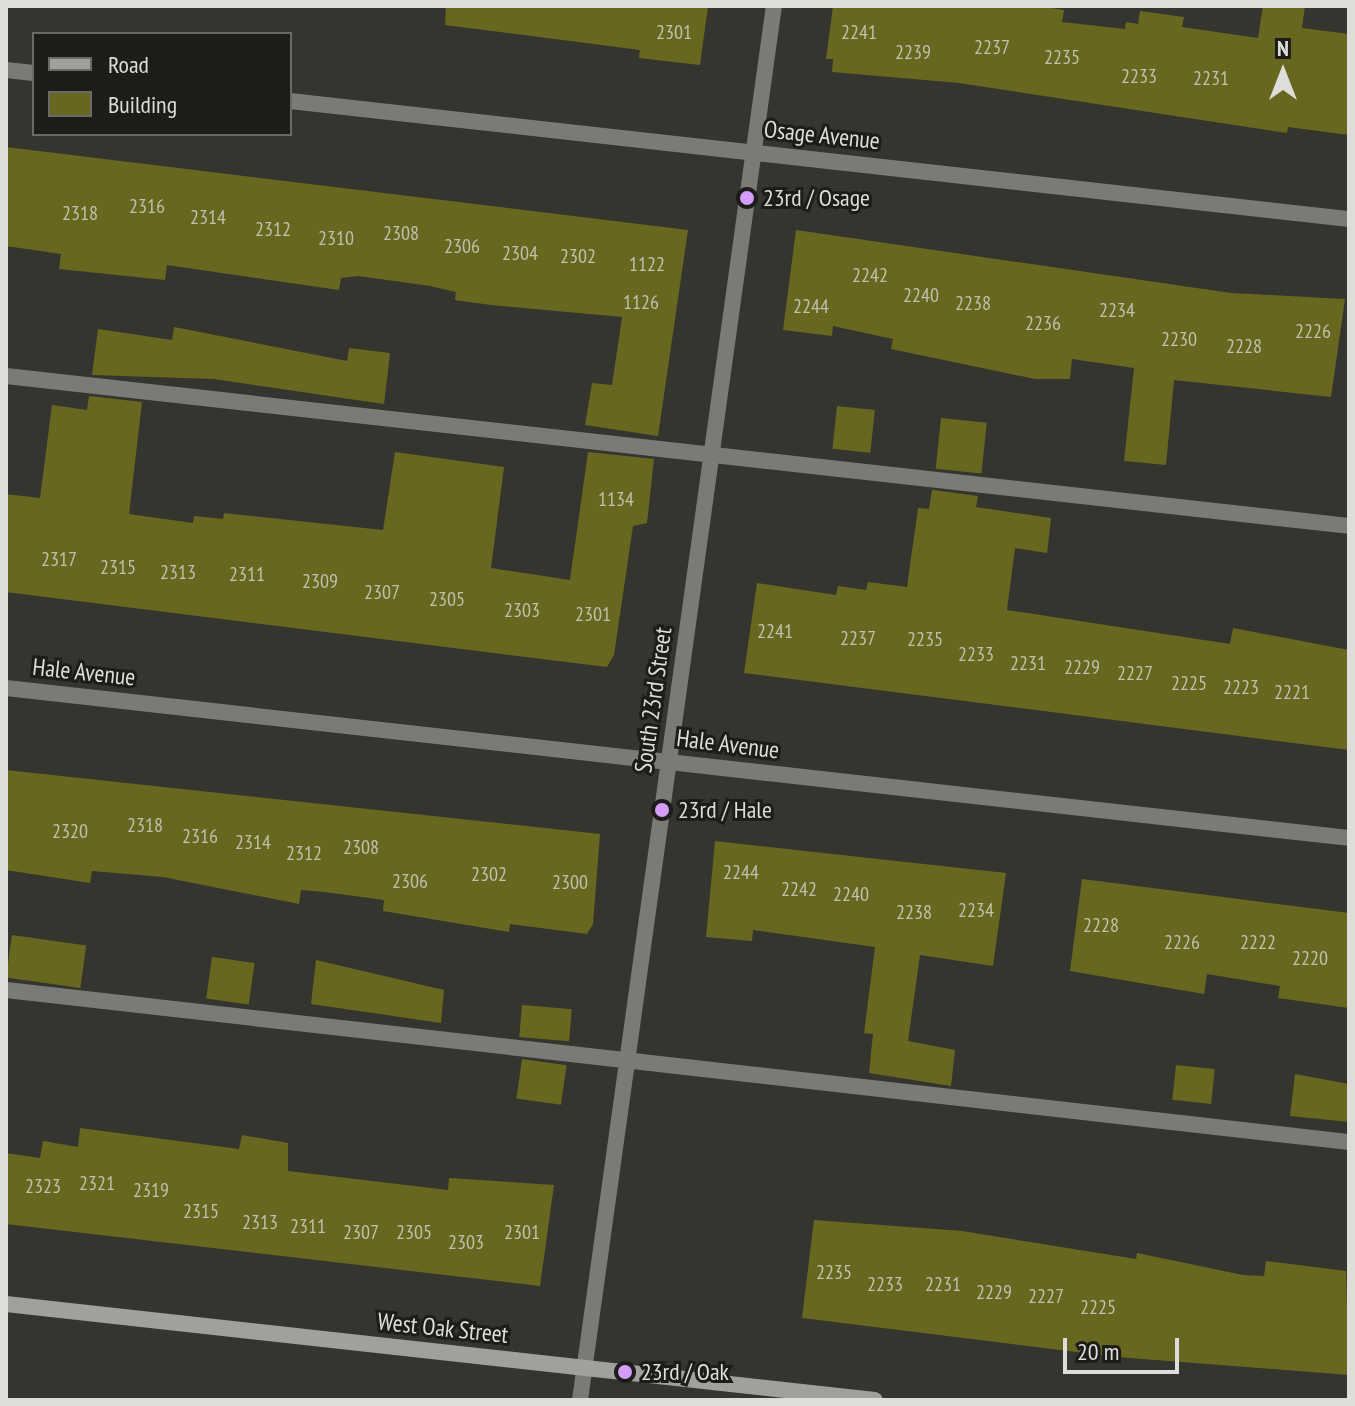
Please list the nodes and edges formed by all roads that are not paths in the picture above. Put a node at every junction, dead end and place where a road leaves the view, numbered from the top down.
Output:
1 (774, 6) edge
2 (6, 70) edge
3 (32, 73) edge
4 (292, 101) edge
5 (754, 152) junction
6 (1349, 219) edge
7 (6, 376) edge
8 (711, 456) junction
9 (1349, 526) edge
10 (6, 688) edge
11 (669, 761) junction
12 (1349, 838) edge
13 (6, 990) edge
14 (627, 1059) junction
15 (1349, 1142) edge
16 (6, 1304) edge
17 (584, 1367) junction
18 (580, 1400) edge
19 (875, 1400) edge

1 - 5 street, South 23rd Street
2 - 3 street
4 - 5 street, Osage Avenue
5 - 6 street, Osage Avenue
5 - 8 street, South 23rd Street
7 - 8 street
8 - 9 street
8 - 11 street, South 23rd Street
10 - 11 street, Hale Avenue
11 - 12 street, Hale Avenue
11 - 14 street, South 23rd Street
13 - 14 street
14 - 15 street
14 - 17 street, South 23rd Street
16 - 17 main road, West Oak Street
17 - 18 street, South 23rd Street
17 - 19 main road, West Oak Street

